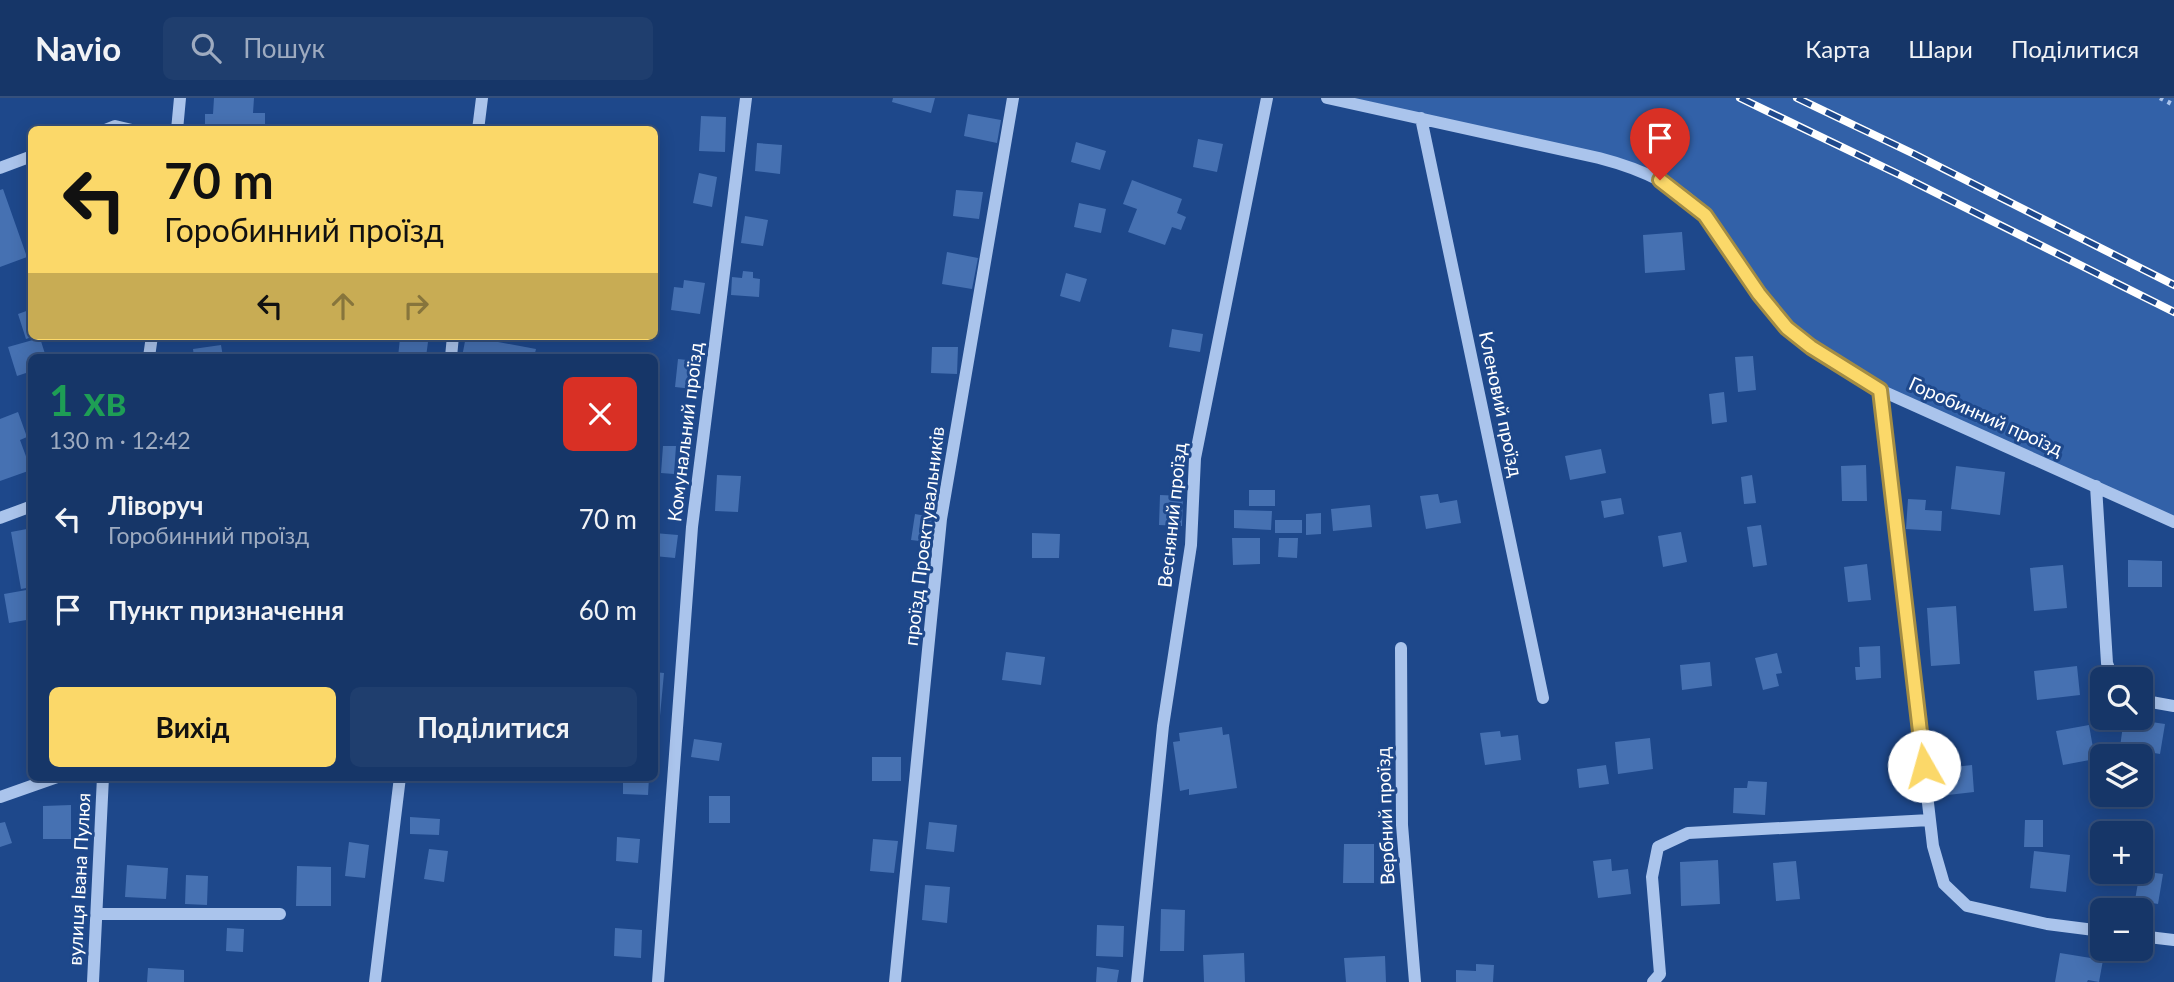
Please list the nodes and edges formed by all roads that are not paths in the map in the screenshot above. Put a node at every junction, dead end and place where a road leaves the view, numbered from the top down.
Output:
1 (180, 98) edge
2 (482, 98) edge
3 (747, 98) edge
4 (1013, 98) edge
5 (1267, 98) edge
6 (1328, 98) edge
7 (1420, 118) junction
8 (177, 126) edge
9 (478, 126) edge
10 (28, 158) edge
11 (0, 168) edge
12 (1880, 390) junction
13 (2096, 486) junction
14 (28, 508) edge
15 (0, 518) edge
16 (2174, 522) edge
17 (1401, 648) dead end
18 (2108, 667) edge
19 (1543, 698) dead end
20 (2153, 702) edge
21 (2174, 706) edge
22 (46, 781) edge
23 (103, 781) edge
24 (400, 781) edge
25 (0, 797) edge
26 (1930, 820) junction
27 (97, 914) junction
28 (279, 914) dead end
29 (2090, 929) edge
30 (2153, 938) edge
31 (2174, 940) edge
32 (93, 982) edge
33 (375, 982) edge
34 (658, 982) edge
35 (895, 982) edge
36 (1137, 982) edge
37 (1415, 982) edge
38 (1653, 982) edge

1 - 8 street
2 - 9 street
3 - 34 street, Комунальний проїзд
4 - 35 street, проїзд Проектувальників
5 - 36 street, Весняний проїзд
6 - 7 street, Горобинний проїзд
7 - 12 street, Горобинний проїзд
7 - 19 street, Кленовий проїзд
10 - 11 street
12 - 13 street, Горобинний проїзд
12 - 26 street
13 - 16 street, Горобинний проїзд
13 - 18 street
14 - 15 street
17 - 37 street, Вербний проїзд
20 - 21 street
22 - 25 street
23 - 27 street, вулиця Івана Пулюя
24 - 33 street
26 - 29 street
26 - 38 street
27 - 28 street
27 - 32 street, вулиця Івана Пулюя
30 - 31 street

